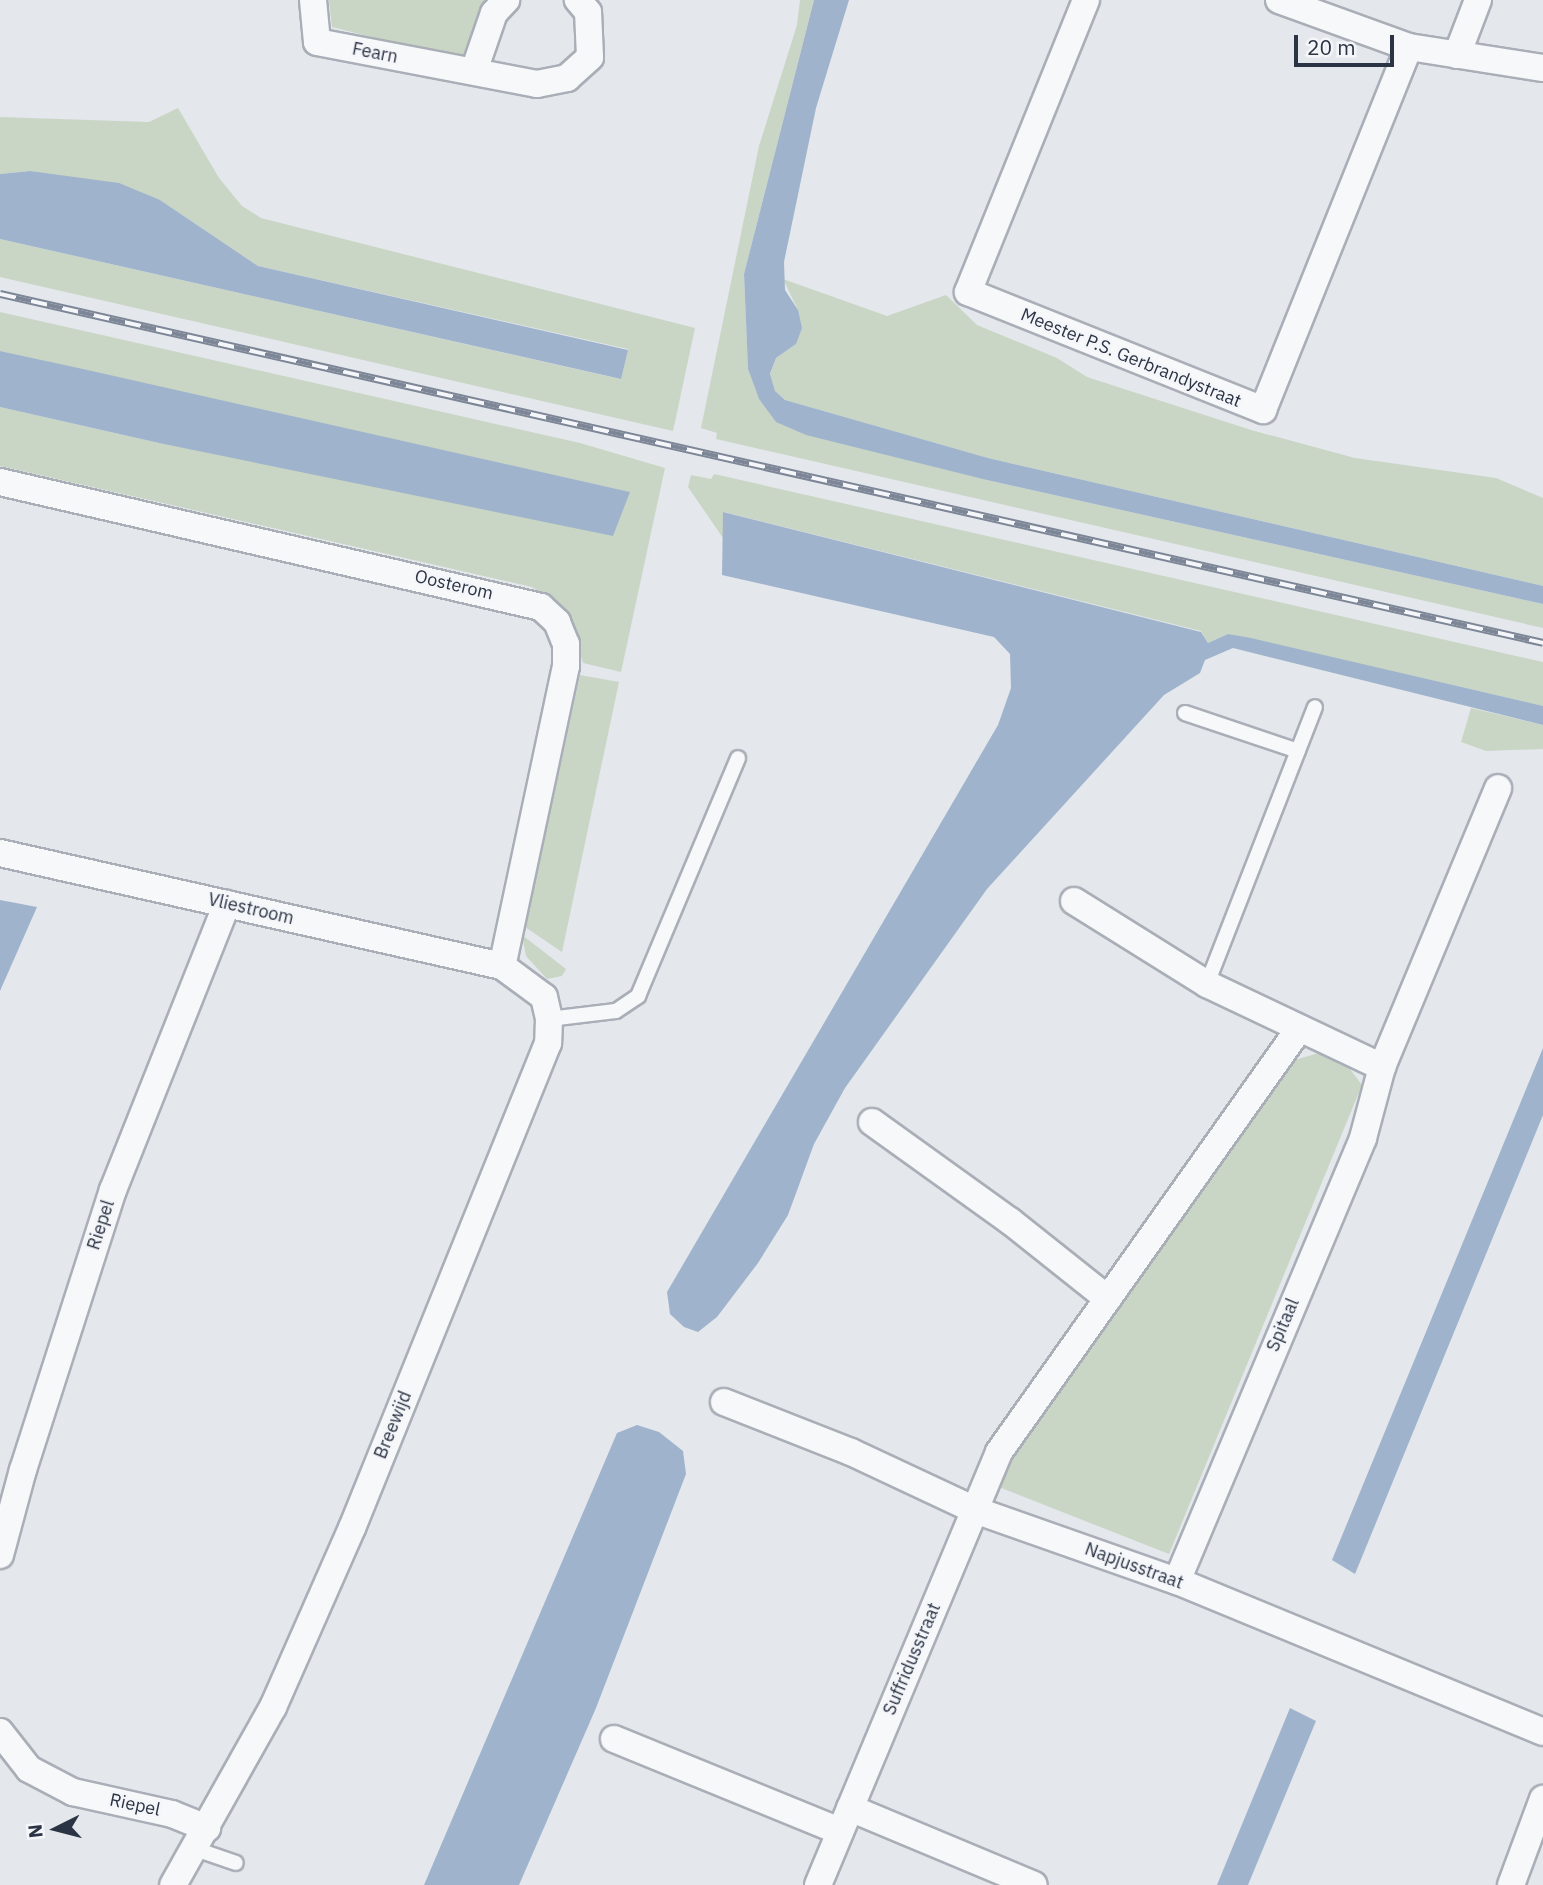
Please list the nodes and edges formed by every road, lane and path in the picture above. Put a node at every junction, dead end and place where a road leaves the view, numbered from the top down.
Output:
1 (313, 0) edge
2 (506, 0) edge
3 (578, 0) edge
4 (1086, 0) edge
5 (1279, 0) edge
6 (1478, 0) edge
7 (1409, 47) junction
8 (1457, 55) junction
9 (1543, 68) edge
10 (474, 71) junction
11 (0, 482) edge
12 (1315, 706) dead end
13 (1185, 713) dead end
14 (1298, 751) junction
15 (738, 758) dead end
16 (1498, 788) dead end
17 (0, 853) edge
18 (1074, 901) dead end
19 (226, 904) junction
20 (502, 966) junction
21 (1207, 984) junction
22 (549, 1019) junction
23 (1299, 1029) junction
24 (1382, 1067) junction
25 (872, 1122) dead end
26 (1108, 1299) junction
27 (724, 1402) dead end
28 (975, 1510) junction
29 (0, 1555) edge
30 (1177, 1581) junction
31 (0, 1732) edge
32 (1543, 1732) edge
33 (614, 1739) dead end
34 (1543, 1799) edge
35 (844, 1819) junction
36 (201, 1838) junction
37 (236, 1863) dead end
38 (173, 1885) edge
39 (818, 1885) edge
40 (1034, 1885) edge
41 (1511, 1885) edge

1 - 10 street, Fearn
2 - 10 street
3 - 10 street, Fearn
4 - 7 street, Meester P.S. Gerbrandystraat
5 - 7 street
6 - 8 street
7 - 8 street
8 - 9 street
11 - 20 street, Oosterom
12 - 14 lane
13 - 14 lane
14 - 21 lane
15 - 22 lane
16 - 24 street, Spitaal
17 - 19 street, Vliestroom
18 - 21 street
19 - 20 street, Vliestroom
19 - 29 street, Riepel
20 - 22 street
21 - 23 street
22 - 36 street, Breewijd
23 - 24 street
23 - 26 street
24 - 30 street, Spitaal
25 - 26 street
26 - 28 street
27 - 28 street, Napjusstraat
28 - 30 street, Napjusstraat
28 - 35 street, Suffridusstraat
30 - 32 street, Napjusstraat
31 - 36 street, Riepel
33 - 35 street
34 - 41 street
35 - 39 street, Suffridusstraat
35 - 40 street
36 - 37 lane
36 - 38 street, Breewijd

